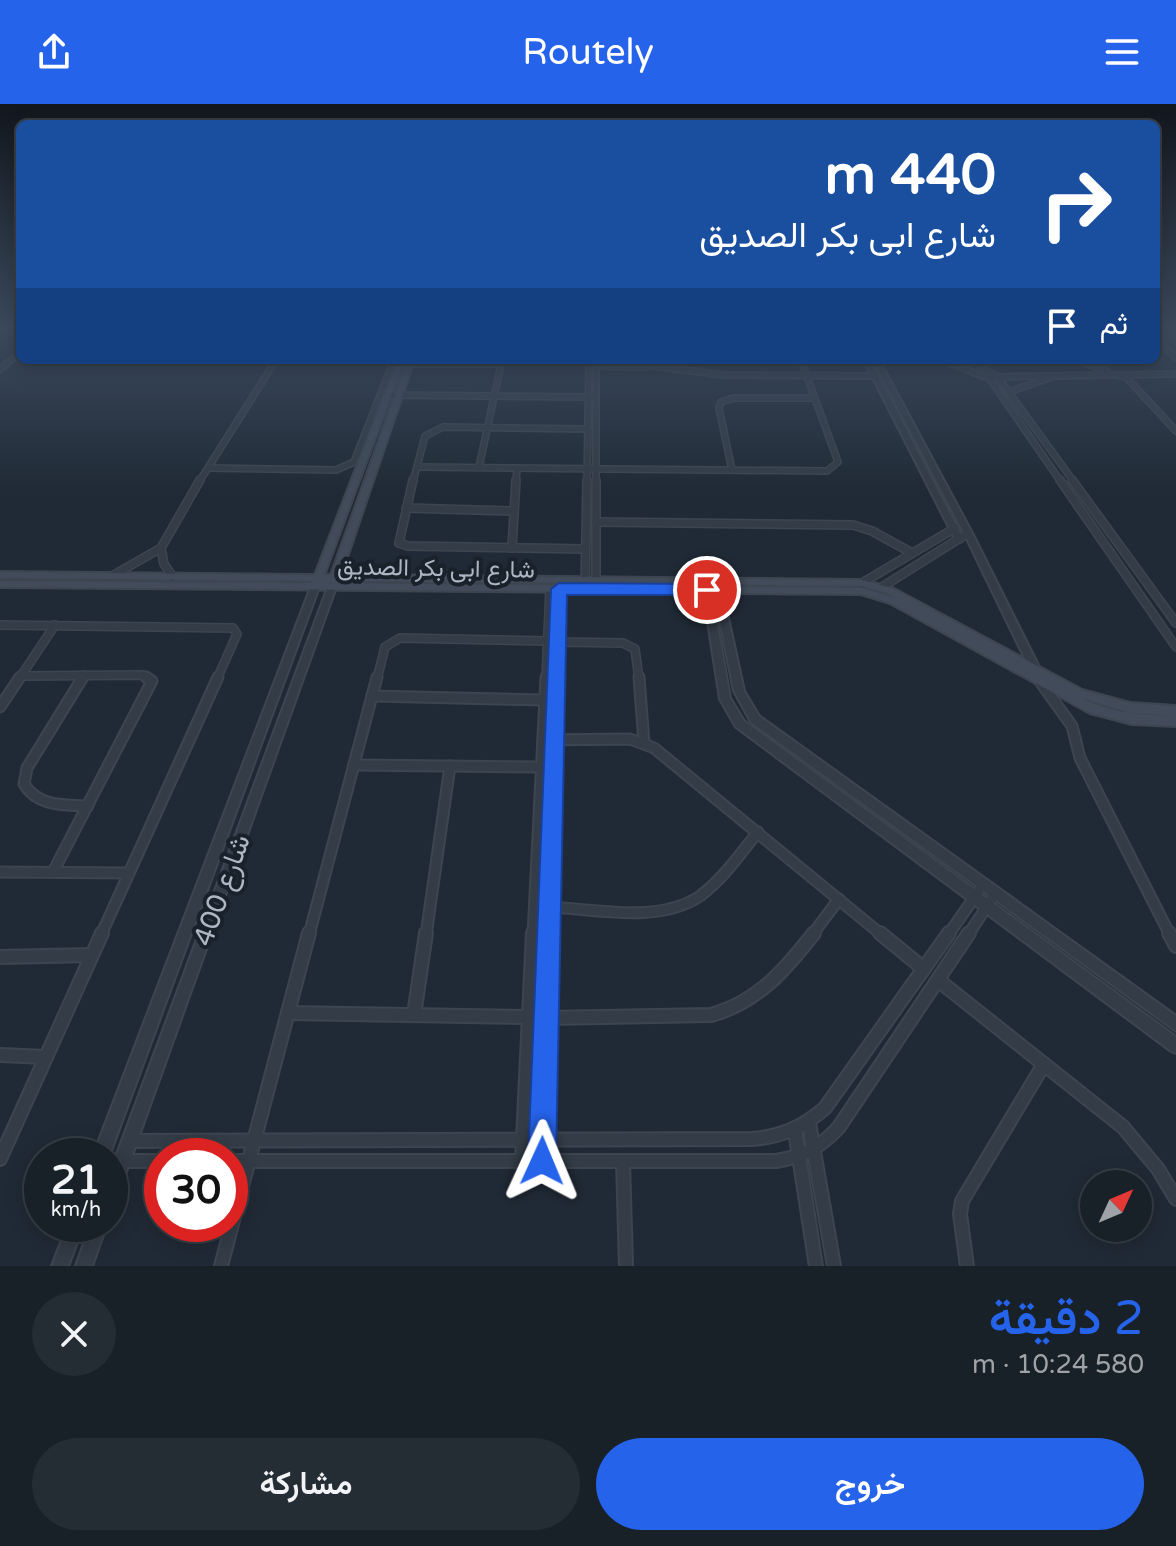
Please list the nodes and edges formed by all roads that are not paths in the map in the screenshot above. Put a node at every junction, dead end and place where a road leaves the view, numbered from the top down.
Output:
1 (262, 383) edge
2 (384, 383) edge
3 (398, 383) edge
4 (496, 383) edge
5 (592, 383) edge
6 (810, 383) edge
7 (880, 383) edge
8 (888, 383) edge
9 (991, 383) edge
10 (1002, 383) edge
11 (1035, 383) edge
12 (1132, 383) edge
13 (1008, 392) junction
14 (394, 393) junction
15 (494, 394) junction
16 (592, 395) junction
17 (815, 398) junction
18 (487, 428) junction
19 (587, 429) junction
20 (1176, 431) edge
21 (417, 467) junction
22 (479, 467) junction
23 (517, 468) junction
24 (209, 469) junction
25 (587, 469) junction
26 (596, 469) junction
27 (732, 470) junction
28 (406, 508) junction
29 (514, 511) junction
30 (596, 522) junction
31 (961, 531) junction
32 (161, 548) junction
33 (512, 548) junction
34 (585, 549) junction
35 (912, 553) junction
36 (0, 575) edge
37 (112, 576) junction
38 (173, 577) junction
39 (317, 582) junction
40 (333, 582) junction
41 (862, 583) junction
42 (0, 584) edge
43 (590, 585) junction
44 (882, 587) junction
45 (555, 589) junction
46 (712, 590) junction
47 (1176, 623) edge
48 (0, 625) edge
49 (55, 625) junction
50 (552, 642) junction
51 (1176, 647) edge
52 (1035, 669) junction
53 (84, 675) junction
54 (21, 676) junction
55 (1041, 683) junction
56 (372, 696) junction
57 (545, 700) junction
58 (0, 707) edge
59 (1176, 711) edge
60 (1176, 721) edge
61 (543, 740) junction
62 (555, 740) junction
63 (644, 743) junction
64 (354, 765) junction
65 (450, 766) junction
66 (541, 767) junction
67 (88, 806) junction
68 (758, 832) junction
69 (0, 872) edge
70 (53, 872) junction
71 (129, 873) junction
72 (983, 885) junction
73 (995, 894) junction
74 (974, 897) junction
75 (839, 899) junction
76 (987, 906) junction
77 (549, 907) junction
78 (1176, 946) edge
79 (92, 955) junction
80 (0, 957) edge
81 (924, 969) junction
82 (938, 980) junction
83 (288, 1013) junction
84 (414, 1015) junction
85 (529, 1017) junction
86 (546, 1018) junction
87 (1176, 1024) edge
88 (1176, 1046) edge
89 (0, 1055) edge
90 (46, 1057) junction
91 (1044, 1064) junction
92 (809, 1123) junction
93 (795, 1131) junction
94 (108, 1138) edge
95 (523, 1140) junction
96 (542, 1140) junction
97 (129, 1141) joint
98 (254, 1141) junction
99 (814, 1151) junction
100 (799, 1157) junction
101 (0, 1159) edge
102 (249, 1161) junction
103 (522, 1161) junction
104 (542, 1161) junction
105 (623, 1161) junction
106 (1176, 1199) edge
107 (69, 1242) edge
108 (93, 1242) edge
109 (60, 1266) edge
110 (84, 1266) edge
111 (221, 1266) edge
112 (626, 1266) edge
113 (816, 1266) edge
114 (834, 1266) edge
115 (967, 1266) edge

1 - 24 street
2 - 24 street
3 - 14 main road
4 - 15 street
5 - 16 street
6 - 17 street
7 - 31 street
8 - 31 street
9 - 51 street
10 - 13 street
11 - 13 street
12 - 20 street
13 - 47 street
14 - 15 street
14 - 39 main road
14 - 40 main road
15 - 16 street
15 - 18 street
16 - 19 street
16 - 26 street
17 - 27 street
17 - 27 street
18 - 19 street
18 - 21 street
18 - 22 street
19 - 25 street
21 - 22 street
21 - 28 street
22 - 23 street
23 - 25 street
23 - 29 street
24 - 32 street
25 - 26 street
25 - 34 street
26 - 27 street
26 - 30 street
28 - 29 street
28 - 33 street
29 - 33 street
30 - 35 street
30 - 43 street
31 - 35 street
31 - 44 street
31 - 52 street
32 - 37 street
32 - 38 street
33 - 34 street
34 - 43 street
35 - 41 street
36 - 37 main road, شارع ابى بكر الصديق
37 - 38 main road, شارع ابى بكر الصديق
38 - 39 main road, شارع ابى بكر الصديق
39 - 40 main road, شارع ابى بكر الصديق
39 - 42 main road, شارع ابى بكر الصديق
39 - 94 street, شارع 400
40 - 43 main road, شارع ابى بكر الصديق
40 - 45 main road, شارع ابى بكر الصديق
40 - 97 street, شارع 400
41 - 43 main road, شارع ابى بكر الصديق
41 - 44 main road, شارع ابى بكر الصديق
43 - 45 main road, شارع ابى بكر الصديق
43 - 46 main road, شارع ابى بكر الصديق
44 - 52 main road, شارع ابى بكر الصديق
45 - 50 street
46 - 55 main road, شارع ابى بكر الصديق
46 - 72 street
46 - 74 street
48 - 49 street
49 - 54 street
49 - 71 street
50 - 56 street
50 - 57 street
50 - 62 street
50 - 63 street
52 - 55 street
52 - 59 main road, شارع ابى بكر الصديق
53 - 54 street
53 - 67 street
53 - 67 street
54 - 58 street
55 - 60 main road, شارع ابى بكر الصديق
55 - 78 street
56 - 57 street
56 - 64 street
57 - 61 street
61 - 62 street
61 - 66 street
62 - 63 street
62 - 77 street
63 - 68 street
64 - 65 street
64 - 83 street
65 - 66 street
65 - 84 street
66 - 85 street
67 - 70 street
68 - 75 street
68 - 77 street
69 - 70 street
70 - 71 street
71 - 79 street
72 - 73 street
72 - 74 street
73 - 76 street
73 - 87 street
74 - 76 street
74 - 81 street
75 - 81 street
75 - 86 street
76 - 82 street
76 - 88 street
77 - 86 street
79 - 80 street
79 - 90 street
81 - 92 street
82 - 91 street
82 - 99 street
83 - 84 street
83 - 98 street
84 - 85 street
85 - 95 street
86 - 96 street
89 - 90 street
90 - 101 street
91 - 106 street
91 - 115 street
92 - 93 street
92 - 99 street
93 - 96 street
93 - 100 street
95 - 96 street
95 - 98 street
95 - 103 street
96 - 104 street
97 - 98 street
98 - 102 street
99 - 100 street
99 - 114 street
100 - 105 street
100 - 113 street
102 - 103 street
102 - 111 street
103 - 104 street
104 - 105 street
105 - 112 street
107 - 109 street
108 - 110 street

